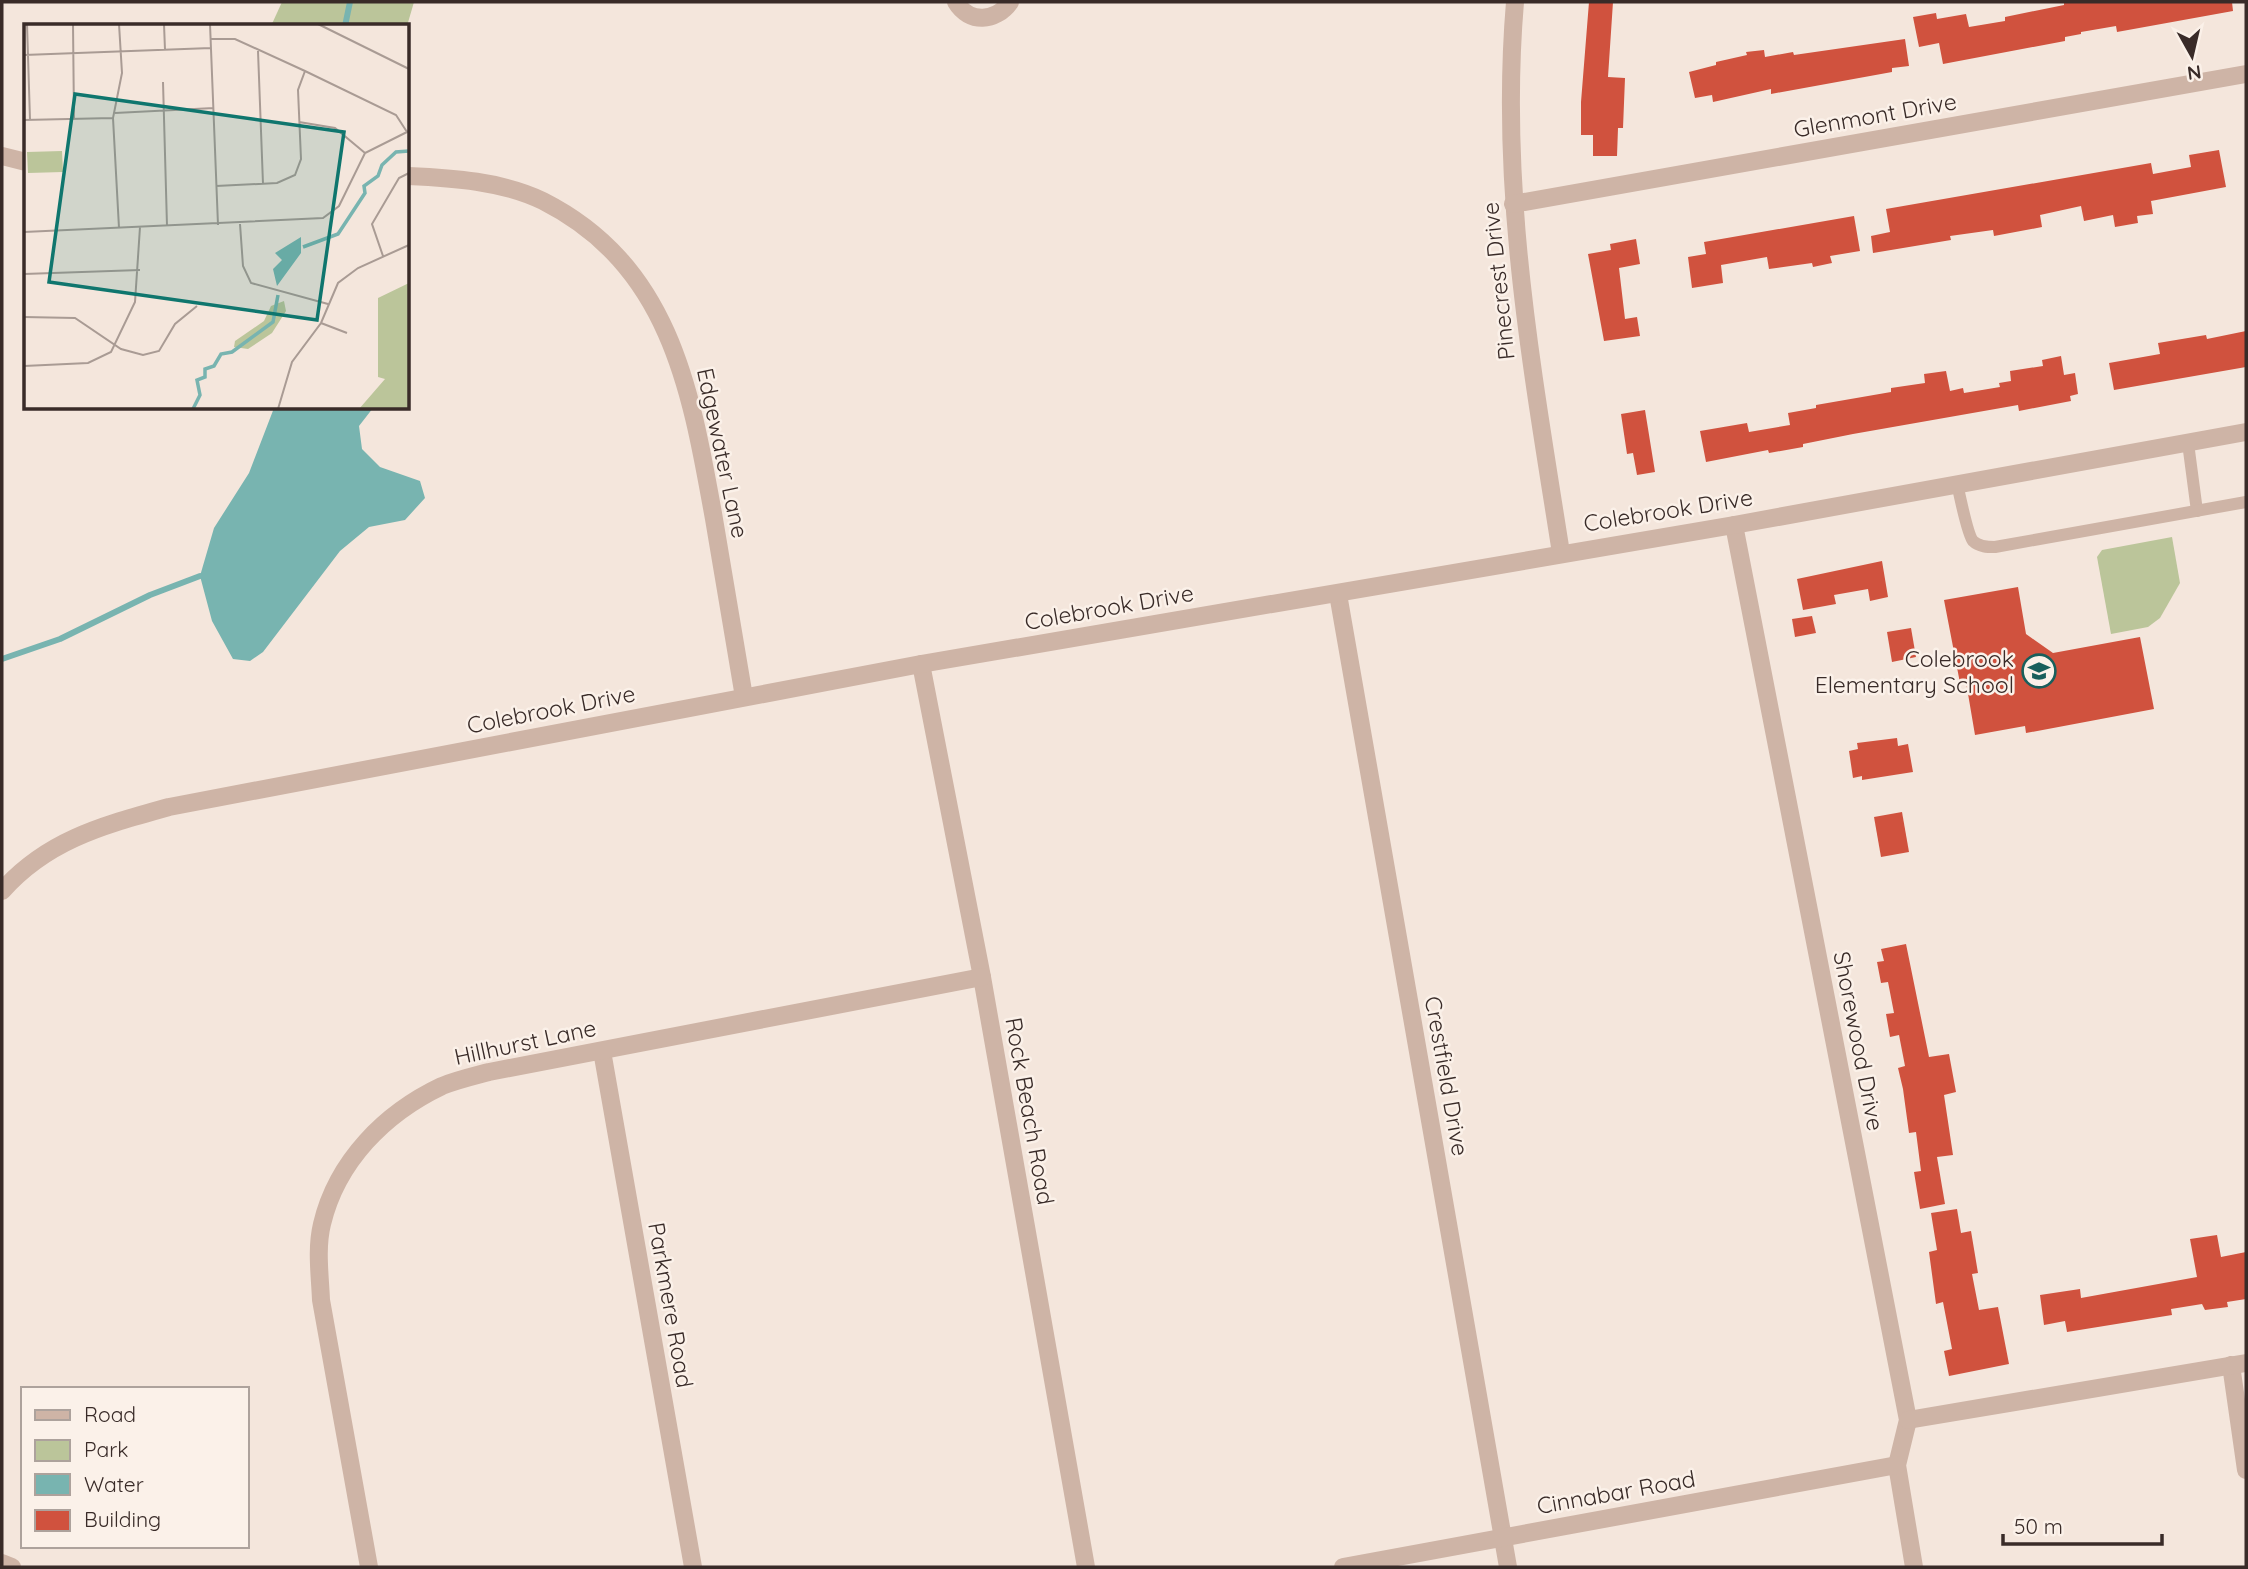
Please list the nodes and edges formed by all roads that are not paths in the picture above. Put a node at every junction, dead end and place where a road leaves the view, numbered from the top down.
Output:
1 (956, 2) edge
2 (1010, 2) edge
3 (1515, 2) edge
4 (2246, 74) edge
5 (2, 156) edge
6 (24, 162) edge
7 (410, 176) edge
8 (1513, 204) junction
9 (2246, 432) edge
10 (2188, 443) junction
11 (1957, 484) junction
12 (2246, 502) edge
13 (2197, 511) junction
14 (1734, 525) junction
15 (1560, 553) junction
16 (1338, 594) junction
17 (921, 664) junction
18 (744, 697) junction
19 (2, 891) edge
20 (982, 977) junction
21 (602, 1051) junction
22 (2239, 1364) edge
23 (1908, 1420) junction
24 (1897, 1465) junction
25 (2246, 1470) edge
26 (1502, 1538) junction
27 (2, 1563) edge
28 (12, 1567) edge
29 (369, 1567) edge
30 (693, 1567) edge
31 (1086, 1567) edge
32 (1343, 1567) edge
33 (1508, 1567) edge
34 (1914, 1567) edge

1 - 2 street
3 - 8 street, Pinecrest Drive
4 - 8 street, Glenmont Drive
5 - 6 street
7 - 18 street, Edgewater Lane
8 - 15 street, Pinecrest Drive
9 - 10 street, Colebrook Drive
10 - 11 street, Colebrook Drive
10 - 13 lane
11 - 13 lane
11 - 14 street, Colebrook Drive
12 - 13 lane
14 - 15 street, Colebrook Drive
14 - 23 street, Shorewood Drive
15 - 16 street, Colebrook Drive
16 - 17 street, Colebrook Drive
16 - 26 street, Crestfield Drive
17 - 18 street, Colebrook Drive
17 - 20 street, Rock Beach Road
18 - 19 street, Colebrook Drive
20 - 21 street, Hillhurst Lane
20 - 31 street, Rock Beach Road
21 - 29 street, Hillhurst Lane
21 - 30 street, Parkmere Road
22 - 23 street
22 - 25 street
23 - 24 street, Shorewood Drive
24 - 26 street, Cinnabar Road
24 - 34 street, Shorewood Drive
26 - 32 street, Cinnabar Road
26 - 33 street, Crestfield Drive
27 - 28 street

